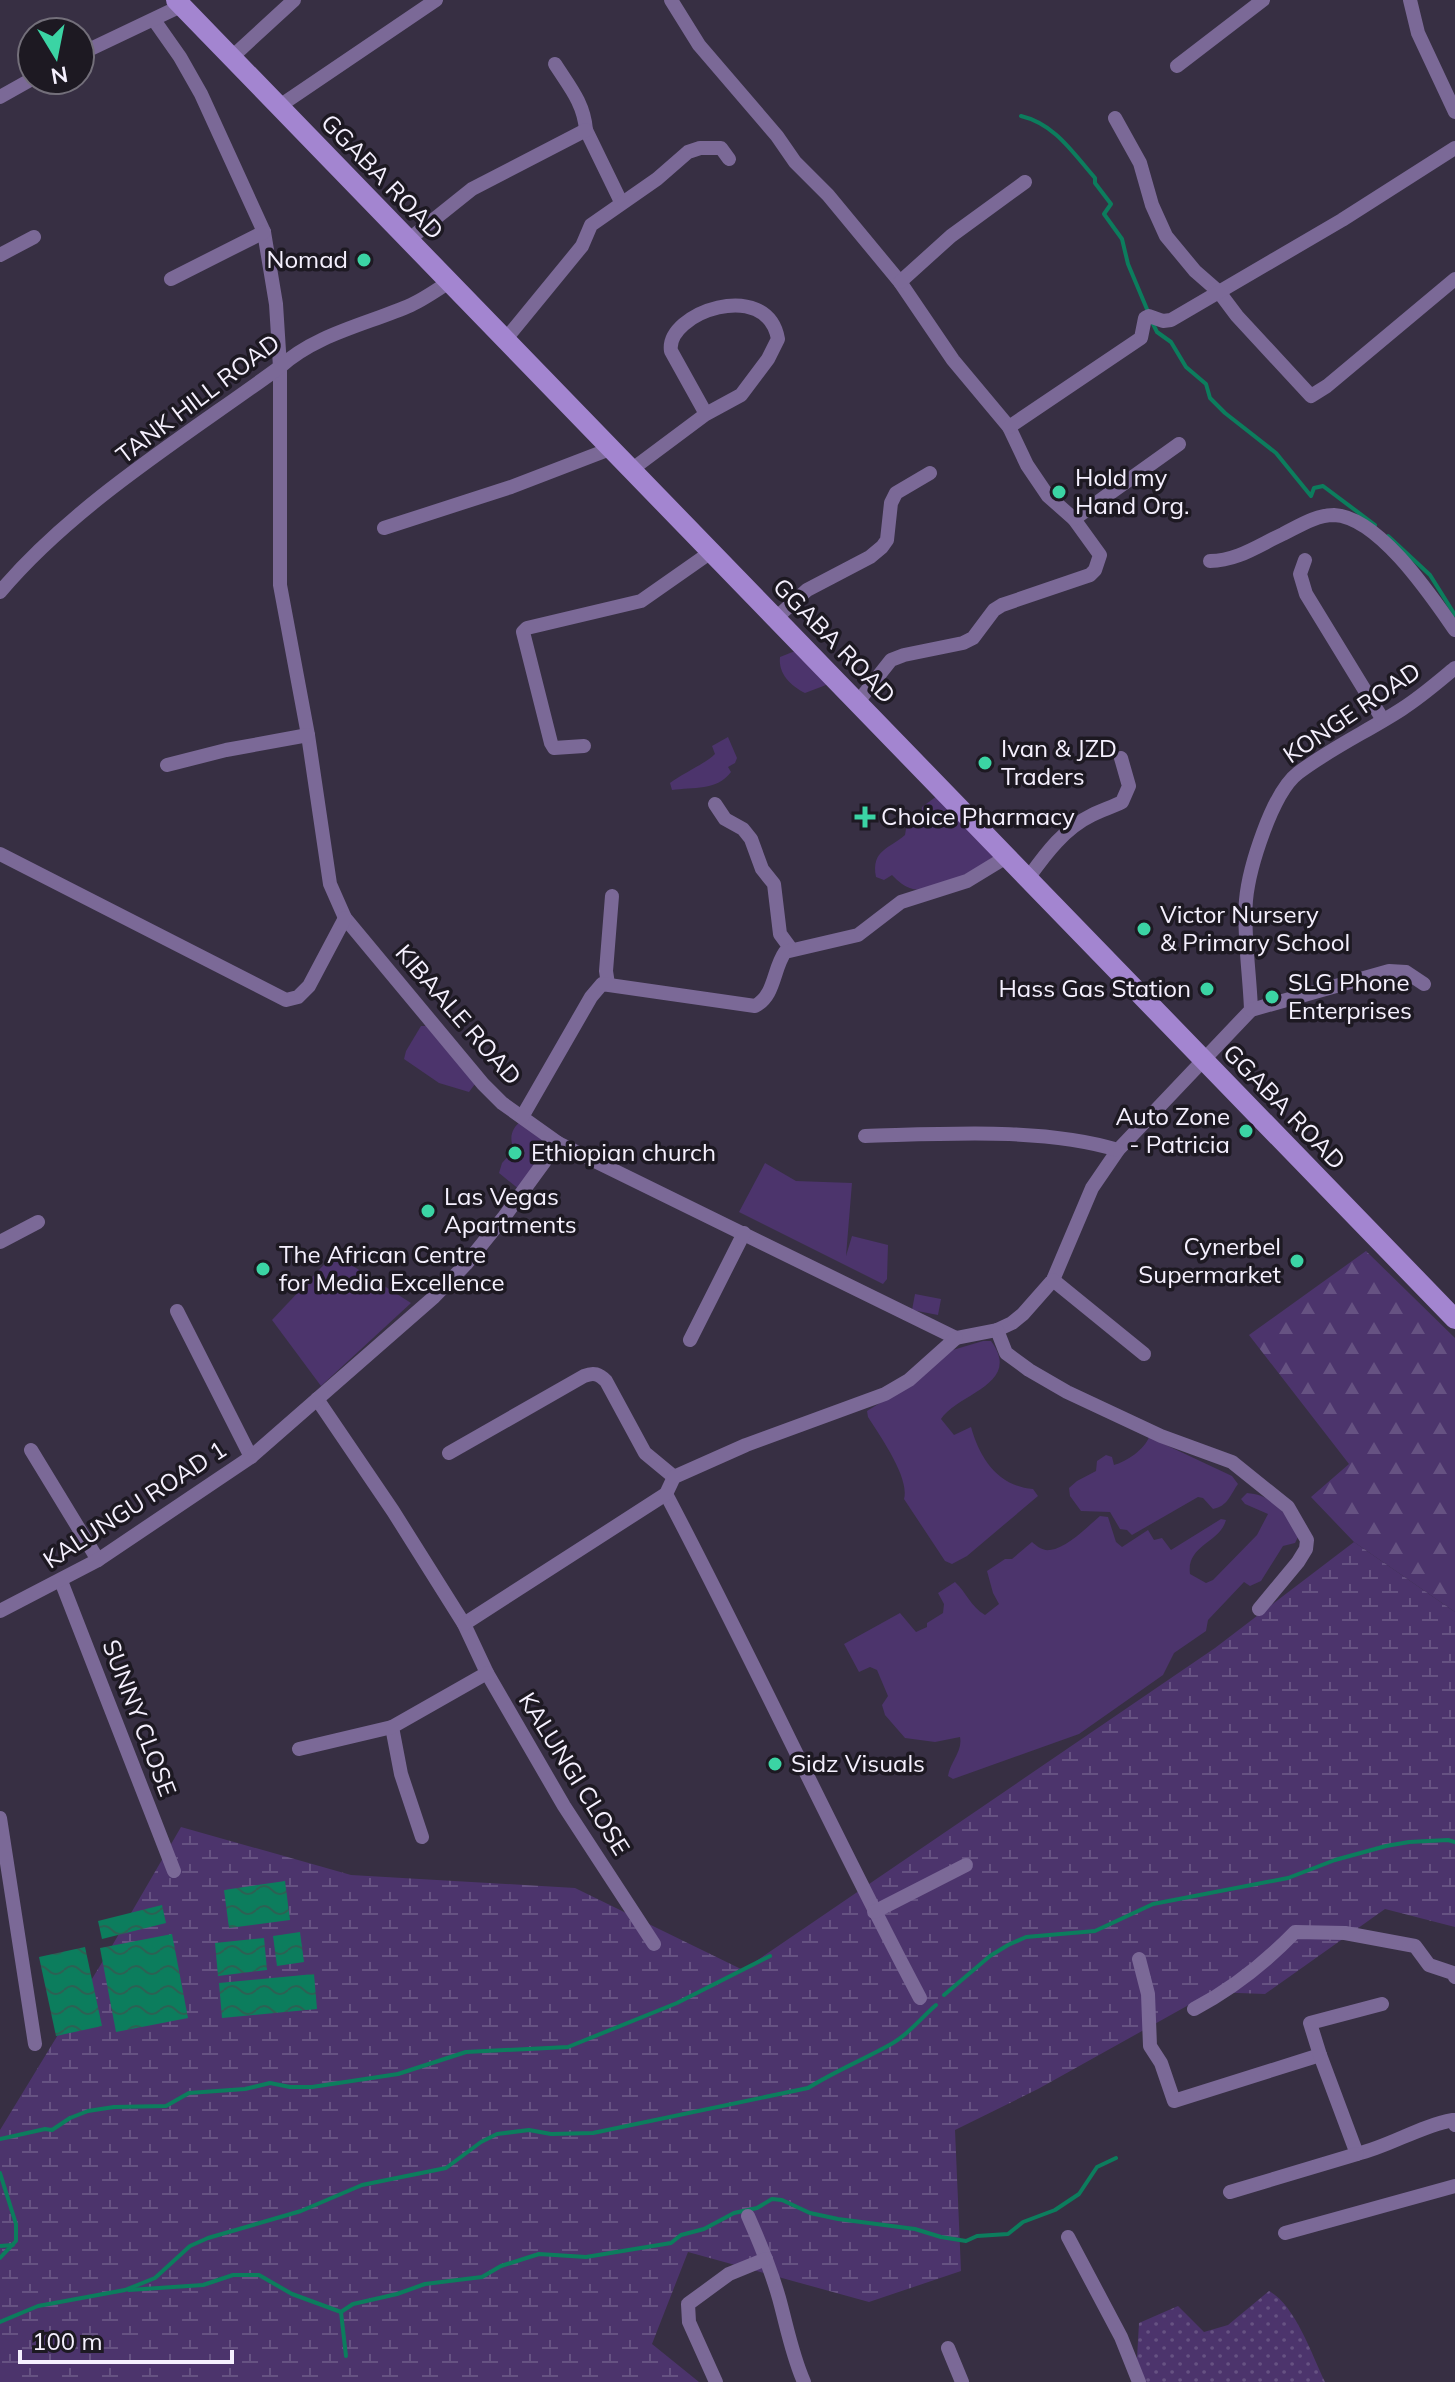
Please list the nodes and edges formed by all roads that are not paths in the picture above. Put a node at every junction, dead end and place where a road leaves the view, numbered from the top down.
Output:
1 (294, 0) edge
2 (436, 0) edge
3 (671, 0) edge
4 (1263, 0) edge
5 (1410, 0) edge
6 (179, 3) edge
7 (154, 20) junction
8 (96, 47) edge
9 (231, 58) junction
10 (555, 64) dead end
11 (1177, 66) dead end
12 (278, 107) junction
13 (1455, 112) edge
14 (1115, 118) dead end
15 (586, 130) junction
16 (1455, 148) edge
17 (729, 159) dead end
18 (1025, 182) dead end
19 (621, 202) junction
20 (264, 232) junction
21 (34, 237) dead end
22 (407, 241) junction
23 (0, 255) edge
24 (171, 279) dead end
25 (1455, 279) edge
26 (449, 282) junction
27 (900, 282) junction
28 (1219, 292) junction
29 (505, 340) junction
30 (280, 367) junction
31 (706, 414) junction
32 (1009, 427) junction
33 (1179, 444) dead end
34 (610, 449) junction
35 (631, 470) junction
36 (930, 473) dead end
37 (1074, 519) junction
38 (384, 528) dead end
39 (711, 552) junction
40 (1305, 560) dead end
41 (1210, 561) dead end
42 (0, 592) edge
43 (776, 618) junction
44 (1455, 630) edge
45 (1455, 668) edge
46 (857, 703) junction
47 (1383, 720) junction
48 (308, 735) junction
49 (584, 746) dead end
50 (1121, 758) dead end
51 (167, 765) dead end
52 (715, 804) dead end
53 (0, 854) edge
54 (1008, 856) junction
55 (1029, 877) junction
56 (612, 896) dead end
57 (345, 918) junction
58 (785, 955) junction
59 (608, 984) junction
60 (1424, 984) dead end
61 (1251, 1010) junction
62 (1204, 1062) junction
63 (522, 1117) junction
64 (865, 1136) dead end
65 (558, 1143) junction
66 (1118, 1150) junction
67 (38, 1222) dead end
68 (744, 1233) junction
69 (0, 1242) edge
70 (1053, 1280) junction
71 (177, 1311) dead end
72 (1455, 1319) edge
73 (997, 1330) junction
74 (956, 1338) junction
75 (690, 1340) dead end
76 (1144, 1354) dead end
77 (317, 1399) junction
78 (31, 1450) dead end
79 (449, 1453) dead end
80 (251, 1457) junction
81 (674, 1477) junction
82 (666, 1494) junction
83 (98, 1560) junction
84 (61, 1581) junction
85 (1259, 1609) dead end
86 (0, 1611) edge
87 (464, 1624) junction
88 (487, 1673) junction
89 (392, 1727) junction
90 (299, 1749) dead end
91 (0, 1818) edge
92 (422, 1837) dead end
93 (966, 1865) dead end
94 (174, 1871) dead end
95 (874, 1912) junction
96 (654, 1944) dead end
97 (1139, 1959) dead end
98 (1455, 1977) edge
99 (920, 1998) dead end
100 (1382, 2004) dead end
101 (1194, 2009) dead end
102 (35, 2044) dead end
103 (1320, 2055) junction
104 (1454, 2121) edge
105 (1357, 2154) junction
106 (1455, 2186) edge
107 (1230, 2192) dead end
108 (748, 2216) dead end
109 (1285, 2233) dead end
110 (1068, 2237) dead end
111 (766, 2259) junction
112 (948, 2348) dead end
113 (716, 2382) edge
114 (804, 2382) edge
115 (962, 2382) edge
116 (1139, 2382) edge

1 - 9 street
2 - 12 street
3 - 27 street
4 - 11 street
5 - 13 street
6 - 7 street
6 - 9 main road, GGABA ROAD
7 - 8 street
7 - 20 street, KIBAALE ROAD
9 - 12 main road, GGABA ROAD
10 - 15 street
12 - 22 main road, GGABA ROAD
14 - 28 street
15 - 19 street
15 - 22 street
16 - 28 street
17 - 19 street
18 - 27 street
19 - 29 street
20 - 24 street
20 - 30 street, KIBAALE ROAD
21 - 23 street
22 - 26 main road, GGABA ROAD
25 - 28 street
26 - 29 main road, GGABA ROAD
26 - 30 street, TANK HILL ROAD
27 - 32 street
28 - 32 street
29 - 34 main road, GGABA ROAD
30 - 42 street, TANK HILL ROAD
30 - 48 street, KIBAALE ROAD
31 - 31 street
31 - 35 street
32 - 37 street
33 - 37 street
34 - 35 main road, GGABA ROAD
34 - 38 street
35 - 39 main road, GGABA ROAD
36 - 43 street
37 - 46 street
39 - 43 main road, GGABA ROAD
39 - 49 street
40 - 47 street
41 - 44 street
43 - 46 main road, GGABA ROAD
45 - 47 street, KONGE ROAD
46 - 54 main road, GGABA ROAD
47 - 61 street, KONGE ROAD
48 - 51 street
48 - 57 street, KIBAALE ROAD
50 - 55 street
52 - 58 street
53 - 57 street
54 - 55 main road, GGABA ROAD
54 - 58 street
55 - 62 main road, GGABA ROAD
56 - 59 street
57 - 63 street, KIBAALE ROAD
58 - 59 street
59 - 63 street
60 - 61 street
61 - 62 street
62 - 66 street
62 - 72 main road, GGABA ROAD
63 - 65 street, KIBAALE ROAD
64 - 66 street
65 - 68 street, KIBAALE ROAD
65 - 77 street, KALUNGU ROAD 1
66 - 70 street
67 - 69 street
68 - 74 street, KIBAALE ROAD
68 - 75 street
70 - 73 street
70 - 76 street
71 - 80 street
73 - 74 street
73 - 85 street
74 - 81 street
77 - 80 street, KALUNGU ROAD 1
77 - 87 street, KALUNGI CLOSE
78 - 83 street
79 - 81 street
80 - 83 street, KALUNGU ROAD 1
81 - 82 street
82 - 87 street
82 - 95 street
83 - 84 street, KALUNGU ROAD 1
84 - 86 street, KALUNGU ROAD 1
84 - 94 street, SUNNY CLOSE
87 - 88 street, KALUNGI CLOSE
88 - 89 street
88 - 96 street, KALUNGI CLOSE
89 - 90 street
89 - 92 street
91 - 102 street
93 - 95 street
95 - 99 street
97 - 103 street
98 - 101 street
100 - 103 street
103 - 105 street
104 - 105 street
105 - 107 street
106 - 109 street
108 - 111 street
110 - 116 street
111 - 113 street
111 - 114 street
112 - 115 street

